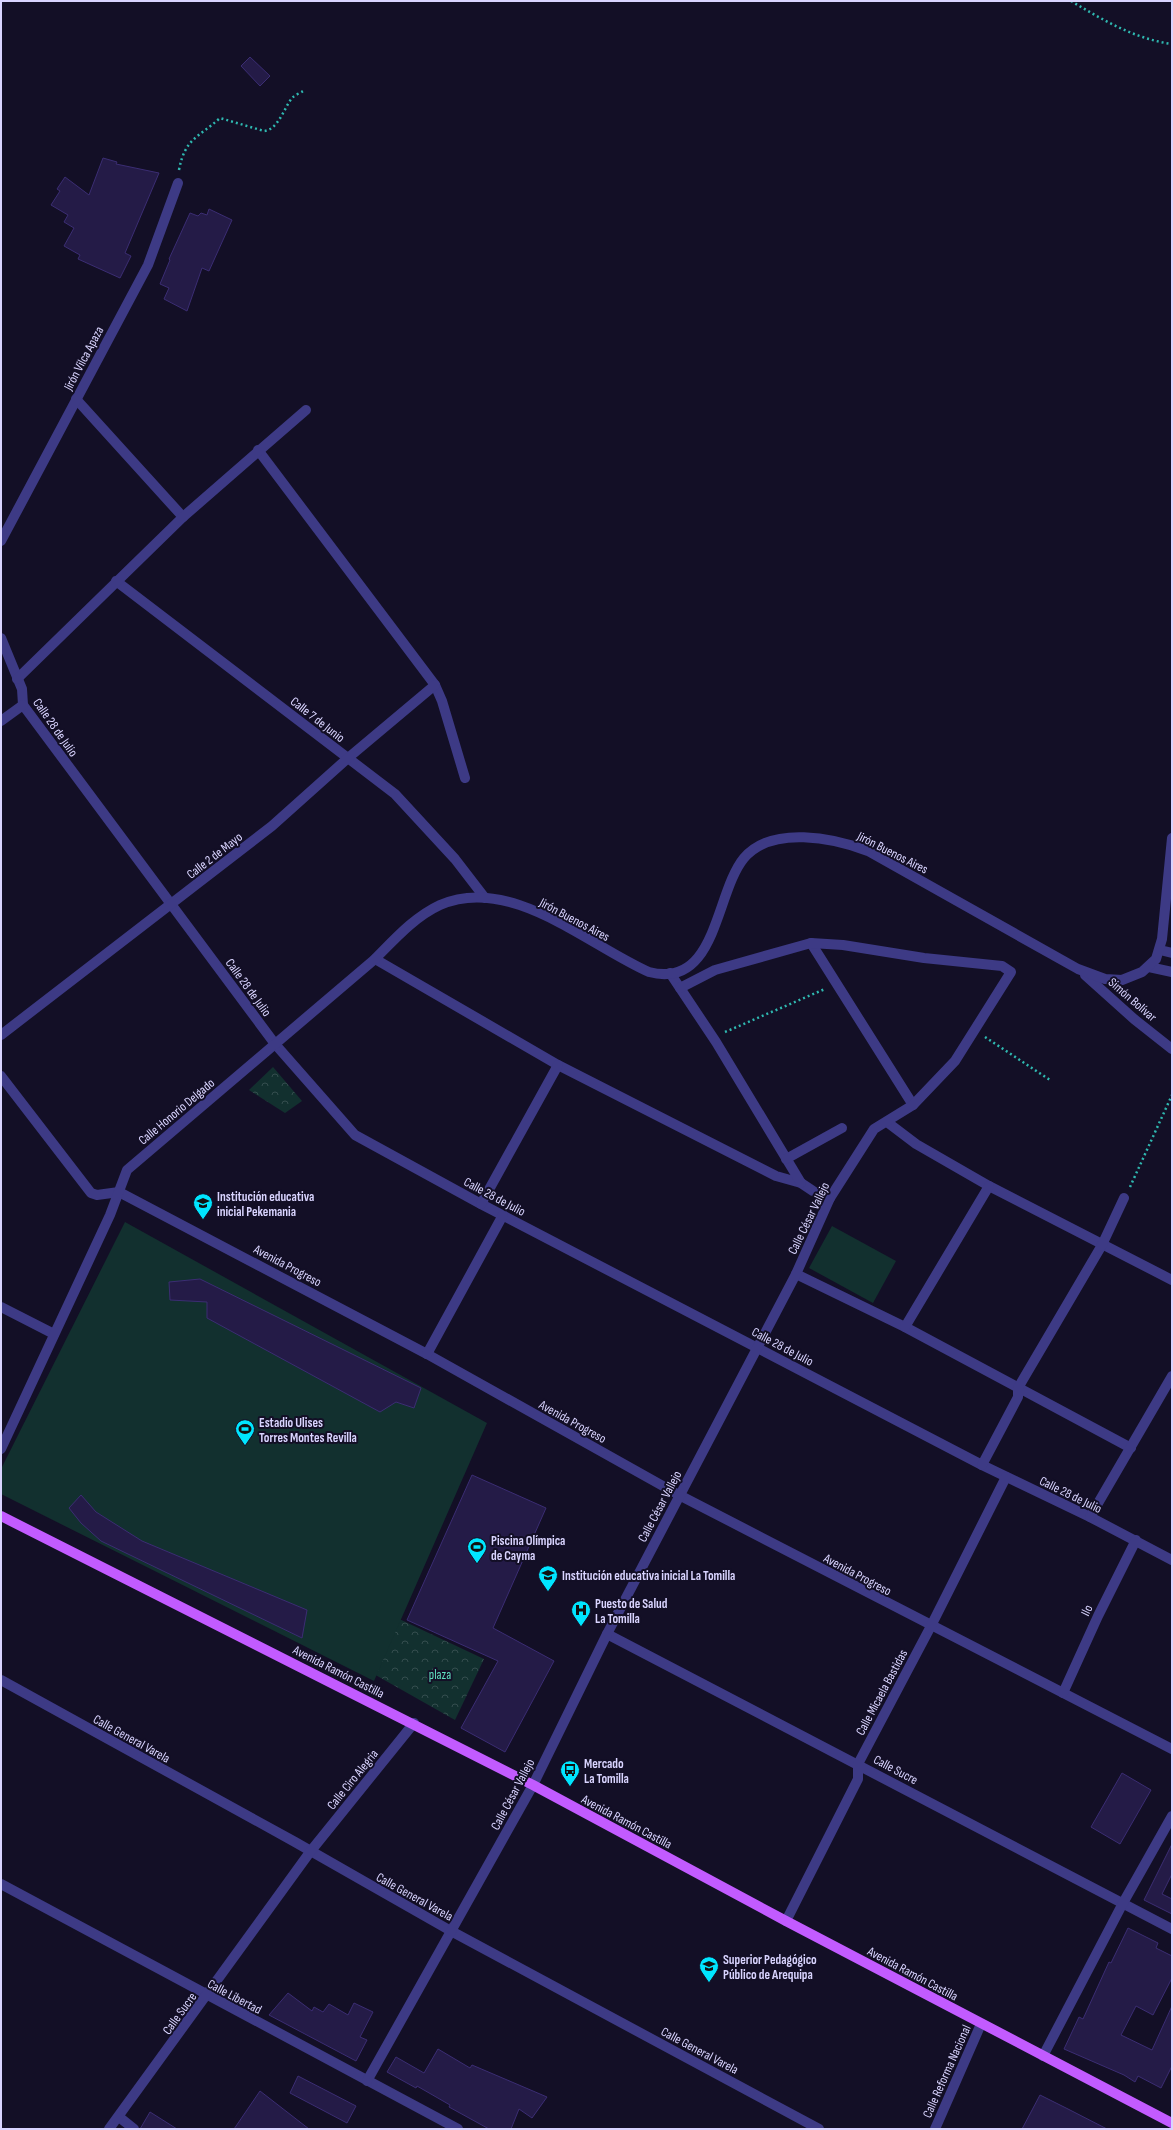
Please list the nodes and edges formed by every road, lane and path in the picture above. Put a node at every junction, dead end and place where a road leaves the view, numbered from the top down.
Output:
1 (1071, 1) edge
2 (1172, 44) edge
3 (303, 91) dead end
4 (178, 183) joint
5 (76, 399) junction
6 (306, 410) dead end
7 (258, 450) junction
8 (183, 517) junction
9 (1, 541) edge
10 (116, 580) junction
11 (1, 638) edge
12 (17, 679) junction
13 (434, 685) junction
14 (23, 705) junction
15 (1, 721) edge
16 (348, 758) junction
17 (465, 778) dead end
18 (1172, 838) edge
19 (485, 898) junction
20 (172, 904) junction
21 (811, 943) junction
22 (1160, 950) junction
23 (1172, 953) edge
24 (375, 959) junction
25 (1149, 967) junction
26 (1078, 969) junction
27 (1172, 972) edge
28 (670, 973) junction
29 (836, 983) junction
30 (680, 988) junction
31 (974, 1030) junction
32 (1, 1035) edge
33 (712, 1037) junction
34 (275, 1044) junction
35 (1172, 1048) edge
36 (558, 1065) junction
37 (1, 1076) edge
38 (1050, 1080) dead end
39 (1172, 1095) edge
40 (913, 1105) junction
41 (886, 1122) junction
42 (842, 1128) dead end
43 (786, 1158) junction
44 (801, 1183) junction
45 (989, 1186) junction
46 (119, 1192) junction
47 (830, 1198) junction
48 (1124, 1198) joint
49 (481, 1204) junction
50 (503, 1215) junction
51 (1102, 1245) junction
52 (796, 1274) junction
53 (1172, 1280) edge
54 (1, 1307) edge
55 (905, 1327) junction
56 (54, 1334) junction
57 (758, 1348) junction
58 (427, 1354) junction
59 (1172, 1376) edge
60 (1018, 1388) junction
61 (1131, 1448) junction
62 (1, 1449) edge
63 (982, 1465) junction
64 (1006, 1477) junction
65 (679, 1495) junction
66 (1, 1516) edge
67 (1090, 1517) junction
68 (1136, 1540) junction
69 (1172, 1560) edge
70 (931, 1626) junction
71 (607, 1634) junction
72 (1, 1680) edge
73 (1063, 1693) junction
74 (414, 1723) junction
75 (1172, 1749) edge
76 (858, 1764) junction
77 (533, 1785) junction
78 (1172, 1816) edge
79 (310, 1852) junction
80 (1, 1884) edge
81 (1123, 1903) junction
82 (786, 1921) junction
83 (1172, 1929) edge
84 (451, 1931) junction
85 (207, 1996) junction
86 (981, 2024) junction
87 (1043, 2056) junction
88 (367, 2080) junction
89 (119, 2116) junction
90 (1172, 2123) edge
91 (108, 2129) edge
92 (134, 2129) edge
93 (458, 2129) edge
94 (819, 2129) edge
95 (935, 2129) edge

1 - 2 path
3 - 4 path
4 - 5 street, Jirón Vilca Apaza
5 - 8 street
5 - 9 street, Jirón Vilca Apaza
6 - 7 street
7 - 8 street
7 - 13 street
8 - 10 street
10 - 12 street
10 - 16 street, Calle 7 de Junio
11 - 12 street, Calle 28 de Julio
12 - 14 street, Calle 28 de Julio
13 - 16 street, Calle 2 de Mayo
13 - 17 street
14 - 15 street
14 - 20 street, Calle 28 de Julio
16 - 19 street, Calle 7 de Junio
16 - 20 street, Calle 2 de Mayo
18 - 22 street, Jirón Buenos Aires
19 - 24 street, Calle Honorio Delgado
19 - 28 street, Jirón Buenos Aires
20 - 32 street, Calle 2 de Mayo
20 - 34 street, Calle 28 de Julio
21 - 29 street
21 - 30 street
21 - 31 street, Calle César Vallejo
22 - 23 street
22 - 25 street, Jirón Buenos Aires
24 - 34 street, Calle Honorio Delgado
24 - 36 street
25 - 26 street, Jirón Buenos Aires
25 - 27 street
26 - 28 street, Jirón Buenos Aires
26 - 35 street, Simón Bolívar
28 - 30 street
29 - 33 path
29 - 40 street
30 - 33 street
31 - 38 path
31 - 40 street, Calle César Vallejo
33 - 43 street
34 - 46 street, Calle Honorio Delgado
34 - 49 street, Calle 28 de Julio
36 - 44 street
36 - 49 street
37 - 46 street
39 - 48 path
40 - 41 street, Calle César Vallejo
41 - 45 street
41 - 47 street, Calle César Vallejo
42 - 43 street
43 - 44 street
44 - 47 street
45 - 51 street
45 - 55 street
46 - 56 street, Calle Honorio Delgado
46 - 58 street, Avenida Progreso
47 - 52 street, Calle César Vallejo
48 - 51 street
49 - 50 street, Calle 28 de Julio
50 - 57 street, Calle 28 de Julio
50 - 58 street
51 - 53 street
51 - 60 street
52 - 55 street
52 - 57 street, Calle César Vallejo
54 - 56 street
55 - 60 street
56 - 62 street, Calle Honorio Delgado
57 - 63 street, Calle 28 de Julio
57 - 65 street, Calle César Vallejo
58 - 65 street, Avenida Progreso
59 - 61 street
60 - 61 street
60 - 63 street
61 - 67 street
63 - 64 street, Calle 28 de Julio
64 - 67 street, Calle 28 de Julio
64 - 70 street, Calle Micaela Bastidas
65 - 70 street, Avenida Progreso
65 - 71 street, Calle César Vallejo
66 - 74 main road, Avenida Ramón Castilla
67 - 68 street, Calle 28 de Julio
68 - 69 street, Calle 28 de Julio
68 - 73 street, Ilo
70 - 73 street, Avenida Progreso
70 - 76 street, Calle Micaela Bastidas
71 - 76 street, Calle Sucre
71 - 77 street, Calle César Vallejo
72 - 79 street, Calle General Varela
73 - 75 street, Avenida Progreso
74 - 77 main road, Avenida Ramón Castilla
74 - 79 street, Calle Ciro Alegria
76 - 81 street, Calle Sucre
76 - 82 street, Calle Micaela Bastidas
77 - 82 main road, Avenida Ramón Castilla
77 - 84 street, Calle César Vallejo
78 - 81 street
79 - 84 street, Calle General Varela
79 - 85 street, Calle Sucre
80 - 85 street, Calle Libertad
81 - 83 street, Calle Sucre
81 - 87 street
82 - 86 main road, Avenida Ramón Castilla
84 - 88 street, Calle César Vallejo
84 - 94 street, Calle General Varela
85 - 88 street, Calle Libertad
85 - 89 street, Calle Sucre
86 - 87 main road, Avenida Ramón Castilla
86 - 95 street, Calle Reforma Nacional
87 - 90 main road, Avenida Ramón Castilla
88 - 93 street, Calle Libertad
89 - 91 street, Calle Sucre
89 - 92 street

